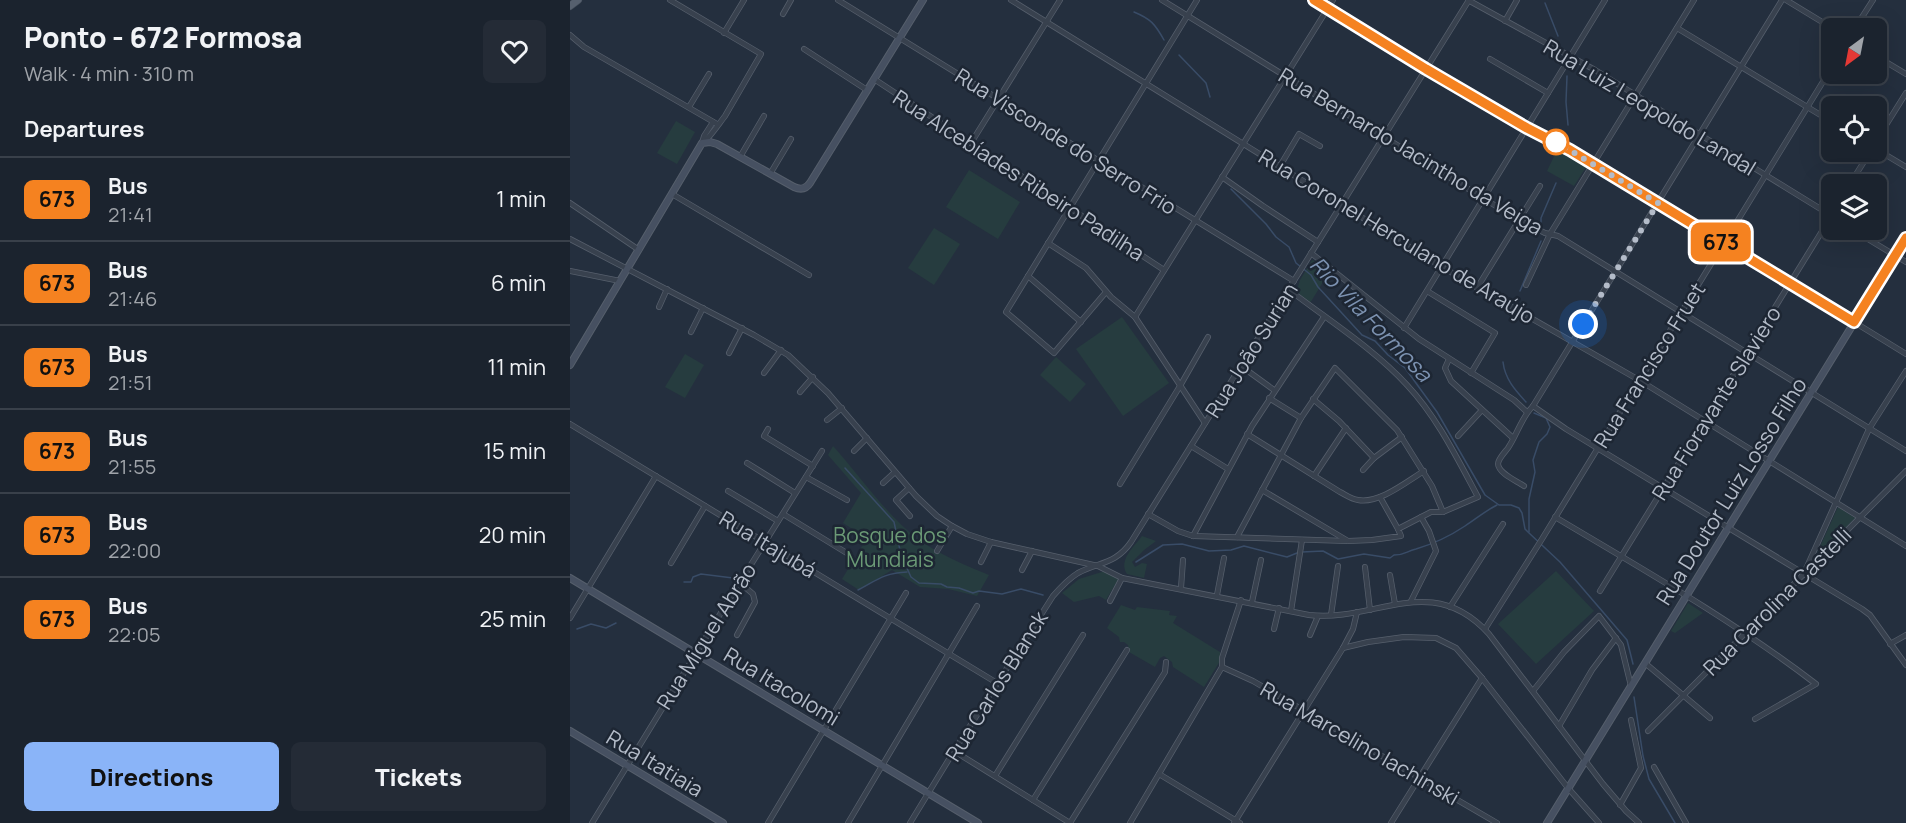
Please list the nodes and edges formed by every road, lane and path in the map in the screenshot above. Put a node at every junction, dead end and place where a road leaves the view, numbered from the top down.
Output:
1 (578, 0) edge
2 (670, 0) edge
3 (744, 0) edge
4 (791, 0) edge
5 (838, 0) edge
6 (923, 0) edge
7 (1011, 0) edge
8 (1060, 0) edge
9 (1162, 0) edge
10 (1197, 0) edge
11 (1314, 0) edge
12 (1333, 0) edge
13 (1468, 0) edge
14 (1517, 0) edge
15 (1605, 0) edge
16 (1694, 0) edge
17 (1784, 0) edge
18 (1873, 0) edge
19 (570, 6) edge
20 (1328, 8) junction
21 (783, 14) dead end
22 (1187, 16) junction
23 (1861, 18) edge
24 (1505, 21) junction
25 (1046, 22) junction
26 (1821, 22) edge
27 (1677, 28) junction
28 (724, 33) junction
29 (570, 35) edge
30 (899, 38) junction
31 (804, 49) dead end
32 (1570, 57) junction
33 (1490, 59) dead end
34 (1887, 63) edge
35 (1741, 67) junction
36 (1426, 69) junction
37 (709, 74) dead end
38 (1906, 74) edge
39 (1285, 76) junction
40 (874, 79) junction
41 (1146, 84) junction
42 (1821, 84) edge
43 (867, 90) junction
44 (1548, 93) junction
45 (1906, 93) edge
46 (1635, 95) junction
47 (999, 99) junction
48 (689, 107) junction
49 (1807, 107) junction
50 (1821, 115) edge
51 (764, 116) dead end
52 (715, 123) junction
53 (1887, 123) edge
54 (1527, 128) junction
55 (1700, 135) junction
56 (1383, 137) junction
57 (790, 139) dead end
58 (702, 143) junction
59 (971, 143) junction
60 (1243, 144) junction
61 (1320, 146) dead end
62 (1887, 156) edge
63 (740, 157) junction
64 (1099, 161) junction
65 (1593, 164) junction
66 (1280, 166) junction
67 (1906, 167) edge
68 (770, 174) junction
69 (1765, 175) junction
70 (1222, 177) junction
71 (1540, 186) dead end
72 (672, 194) junction
73 (1484, 198) junction
74 (570, 203) edge
75 (1658, 203) junction
76 (1341, 204) junction
77 (1070, 208) junction
78 (1821, 209) edge
79 (1195, 220) junction
80 (1520, 221) junction
81 (1821, 231) edge
82 (1550, 234) junction
83 (1906, 238) edge
84 (570, 239) edge
85 (1870, 240) edge
86 (1318, 242) junction
87 (1048, 243) junction
88 (1724, 243) junction
89 (639, 250) junction
90 (1311, 254) junction
91 (1895, 255) junction
92 (1906, 262) edge
93 (1442, 267) junction
94 (628, 268) junction
95 (1164, 270) junction
96 (570, 271) edge
97 (1615, 272) junction
98 (809, 275) dead end
99 (1028, 276) junction
100 (620, 281) junction
101 (1294, 281) junction
102 (1789, 283) junction
103 (1526, 285) dead end
104 (1477, 288) junction
105 (667, 289) junction
106 (1288, 289) junction
107 (1426, 291) junction
108 (1106, 292) junction
109 (658, 307) dead end
110 (704, 308) junction
111 (1681, 312) junction
112 (1134, 317) junction
113 (1324, 317) junction
114 (1081, 322) junction
115 (1854, 322) junction
116 (742, 328) junction
117 (1404, 328) junction
118 (691, 332) dead end
119 (1208, 337) dead end
120 (1573, 341) junction
121 (781, 350) junction
122 (729, 353) dead end
123 (1746, 353) junction
124 (1906, 354) edge
125 (1449, 358) junction
126 (570, 365) edge
127 (1241, 366) junction
128 (1906, 371) edge
129 (764, 373) dead end
130 (1472, 373) junction
131 (813, 377) junction
132 (1639, 380) junction
133 (1180, 386) junction
134 (1275, 390) junction
135 (800, 392) dead end
136 (1811, 393) junction
137 (1269, 398) junction
138 (1313, 399) junction
139 (842, 408) junction
140 (1530, 409) junction
141 (1482, 410) junction
142 (1301, 418) junction
143 (827, 420) dead end
144 (1705, 421) junction
145 (1205, 423) junction
146 (570, 424) edge
147 (1346, 428) junction
148 (768, 429) dead end
149 (1869, 429) junction
150 (1247, 434) junction
151 (1458, 436) dead end
152 (1402, 437) junction
153 (867, 438) junction
154 (1513, 438) junction
155 (1191, 446) junction
156 (1598, 448) junction
157 (822, 451) dead end
158 (854, 451) dead end
159 (1906, 452) edge
160 (1281, 455) junction
161 (1374, 458) junction
162 (1769, 461) junction
163 (747, 463) dead end
164 (813, 466) junction
165 (1227, 469) junction
166 (1363, 470) dead end
167 (1424, 471) junction
168 (1906, 471) edge
169 (896, 472) junction
170 (656, 476) junction
171 (1314, 476) junction
172 (806, 477) junction
173 (883, 483) dead end
174 (1120, 484) dead end
175 (1524, 486) dead end
176 (909, 488) junction
177 (1663, 488) junction
178 (1262, 490) junction
179 (728, 491) dead end
180 (795, 494) junction
181 (1380, 497) junction
182 (847, 500) dead end
183 (1836, 503) junction
184 (705, 506) junction
185 (1443, 512) junction
186 (783, 513) junction
187 (1148, 514) junction
188 (910, 516) dead end
189 (1421, 517) junction
190 (1555, 517) junction
191 (1860, 518) junction
192 (778, 521) junction
193 (1503, 524) dead end
194 (952, 526) junction
195 (1728, 527) junction
196 (1398, 529) junction
197 (1193, 536) junction
198 (1237, 537) junction
199 (1302, 540) junction
200 (1348, 541) junction
201 (765, 542) junction
202 (991, 542) junction
203 (1906, 546) edge
204 (937, 550) dead end
205 (1032, 551) junction
206 (850, 555) dead end
207 (1621, 556) junction
208 (1224, 558) dead end
209 (1183, 560) dead end
210 (1261, 561) dead end
211 (981, 562) dead end
212 (671, 563) dead end
213 (1098, 566) junction
214 (1338, 566) dead end
215 (1365, 567) dead end
216 (1022, 570) dead end
217 (1804, 574) junction
218 (1390, 575) dead end
219 (570, 578) edge
220 (1122, 578) junction
221 (739, 582) junction
222 (588, 588) junction
223 (1181, 588) junction
224 (1600, 591) dead end
225 (906, 593) dead end
226 (1217, 595) junction
227 (1686, 596) junction
228 (1241, 600) junction
229 (1110, 601) dead end
230 (1411, 601) junction
231 (1252, 602) junction
232 (1395, 604) junction
233 (977, 606) dead end
234 (1450, 607) junction
235 (1279, 608) junction
236 (1370, 610) junction
237 (1291, 611) junction
238 (1358, 612) junction
239 (1331, 615) junction
240 (1318, 616) junction
241 (570, 618) edge
242 (890, 618) junction
243 (1274, 629) dead end
244 (1485, 629) junction
245 (1745, 634) junction
246 (737, 635) dead end
247 (1083, 635) dead end
248 (1310, 635) dead end
249 (1906, 635) edge
250 (1616, 638) junction
251 (1890, 644) junction
252 (1343, 648) junction
253 (1127, 650) dead end
254 (696, 653) junction
255 (949, 654) junction
256 (1167, 663) dead end
257 (1645, 663) junction
258 (1906, 665) edge
259 (1222, 667) junction
260 (1482, 678) junction
261 (997, 683) junction
262 (1631, 686) junction
263 (1533, 691) junction
264 (1683, 695) junction
265 (1304, 710) junction
266 (1710, 718) dead end
267 (1755, 719) dead end
268 (1631, 720) dead end
269 (1559, 726) junction
270 (823, 730) junction
271 (570, 731) edge
272 (1648, 731) dead end
273 (954, 751) junction
274 (1585, 761) junction
275 (627, 765) junction
276 (882, 766) junction
277 (1654, 767) dead end
278 (1159, 774) junction
279 (994, 776) junction
280 (1419, 778) junction
281 (1568, 788) junction
282 (929, 792) junction
283 (1033, 800) junction
284 (1620, 805) junction
285 (1237, 822) edge
286 (592, 823) edge
287 (723, 823) edge
288 (768, 823) edge
289 (848, 823) edge
290 (910, 823) edge
291 (978, 823) edge
292 (1070, 823) edge
293 (1130, 823) edge
294 (1391, 823) edge
295 (1497, 823) edge
296 (1547, 823) edge
297 (1599, 823) edge
298 (1639, 823) edge
299 (1686, 823) edge

1 - 19 main road
2 - 28 street
3 - 28 street
4 - 21 street
5 - 30 street, Rua Visconde do Serro Frio
6 - 30 street
7 - 25 street, Rua Coronel Herculano de Araújo
8 - 25 street
9 - 22 street, Rua Bernardo Jacintho da Veiga
10 - 22 street
11 - 20 street
12 - 20 street
13 - 24 street, Rua Luiz Leopoldo Landal
13 - 36 street, Rua João Surian
14 - 24 street
15 - 32 street
16 - 27 street
17 - 26 street
17 - 35 street
18 - 23 street
20 - 36 street
20 - 39 street
22 - 39 street, Rua Bernardo Jacintho da Veiga
22 - 41 street
24 - 32 street, Rua Luiz Leopoldo Landal
25 - 41 street, Rua Coronel Herculano de Araújo
25 - 47 street
27 - 35 street
27 - 46 street
28 - 52 street
29 - 48 street
30 - 40 street
30 - 47 street, Rua Visconde do Serro Frio
31 - 43 street
32 - 44 street
32 - 46 street, Rua Luiz Leopoldo Landal
33 - 44 street
34 - 38 street
35 - 49 street
35 - 55 street
36 - 54 street
36 - 56 street, Rua João Surian
37 - 48 street
39 - 56 street, Rua Bernardo Jacintho da Veiga
39 - 60 street
40 - 43 street
40 - 59 street, Rua Alcebíades Ribeiro Padilha
41 - 60 street, Rua Coronel Herculano de Araújo
41 - 64 street
42 - 49 street, Rua Francisco Fruet
43 - 68 street
44 - 54 street
45 - 53 street
46 - 55 street, Rua Luiz Leopoldo Landal
46 - 65 street
47 - 59 street
47 - 64 street, Rua Visconde do Serro Frio
48 - 52 street
49 - 50 street
49 - 69 street, Rua Francisco Fruet
51 - 63 street
52 - 58 street
54 - 65 street
54 - 73 street
55 - 69 street, Rua Luiz Leopoldo Landal
55 - 75 street
56 - 73 street, Rua Bernardo Jacintho da Veiga
56 - 76 street, Rua João Surian
57 - 68 street
58 - 63 street
58 - 72 street
59 - 77 street, Rua Alcebíades Ribeiro Padilha
60 - 66 street, Rua Coronel Herculano de Araújo
60 - 70 street
61 - 66 street
62 - 67 street
63 - 68 street
64 - 77 street
64 - 79 street, Rua Visconde do Serro Frio
65 - 75 street
65 - 82 street
66 - 76 street, Rua Coronel Herculano de Araújo
69 - 78 street, Rua Luiz Leopoldo Landal
69 - 88 street, Rua Francisco Fruet
70 - 79 street
70 - 86 street
71 - 80 street
72 - 89 street
72 - 98 street
73 - 80 street, Rua Bernardo Jacintho da Veiga
73 - 93 street
74 - 89 street
75 - 88 street
75 - 97 street
76 - 86 street, Rua João Surian
76 - 93 street, Rua Coronel Herculano de Araújo
77 - 87 street
77 - 95 street, Rua Alcebíades Ribeiro Padilha
79 - 95 street
79 - 101 street, Rua Visconde do Serro Frio
80 - 82 street, Rua Bernardo Jacintho da Veiga
80 - 104 street
81 - 102 street, Rua Fioravante Slaviero
82 - 97 street, Rua Bernardo Jacintho da Veiga
82 - 103 street
83 - 91 street, Rua Doutor Luiz Losso Filho
84 - 94 street
85 - 91 street
86 - 90 street, Rua João Surian
87 - 99 street
87 - 108 street
88 - 102 street
88 - 111 street, Rua Francisco Fruet
89 - 94 street
90 - 101 street, Rua João Surian
90 - 117 street
91 - 92 street
91 - 115 street, Rua Doutor Luiz Losso Filho
93 - 104 street, Rua Coronel Herculano de Araújo
93 - 107 street
94 - 100 street
94 - 105 street
95 - 112 street
96 - 100 street
97 - 111 street, Rua Bernardo Jacintho da Veiga
97 - 120 street
99 - 114 street
99 - 114 street
100 - 126 street
101 - 106 street, Rua João Surian
102 - 115 street
102 - 123 street, Rua Fioravante Slaviero
104 - 120 street, Rua Coronel Herculano de Araújo
105 - 109 street
105 - 110 street
106 - 113 street
106 - 127 street, Rua João Surian
107 - 117 street
107 - 130 street
108 - 112 street
108 - 114 street
110 - 116 street
110 - 118 street
111 - 123 street, Rua Bernardo Jacintho da Veiga
111 - 132 street, Rua Francisco Fruet
112 - 133 street
113 - 134 street
113 - 185 street
115 - 124 street
115 - 136 street, Rua Doutor Luiz Losso Filho
116 - 121 street
116 - 122 street
117 - 125 street
119 - 133 street
120 - 132 street, Rua Coronel Herculano de Araújo
120 - 140 street
121 - 129 street
121 - 131 street
123 - 136 street, Rua Bernardo Jacintho da Veiga
123 - 144 street, Rua Fioravante Slaviero
125 - 130 street
125 - 141 street
127 - 134 street
127 - 145 street, Rua João Surian
128 - 149 street
130 - 140 street
131 - 135 street
131 - 139 street
132 - 144 street, Rua Coronel Herculano de Araújo
132 - 156 street, Rua Francisco Fruet
133 - 145 street
133 - 174 street
134 - 137 street
136 - 149 street, Rua Bernardo Jacintho da Veiga
136 - 162 street, Rua Doutor Luiz Losso Filho
137 - 142 street
137 - 150 street
138 - 142 street
138 - 147 street
138 - 152 street
139 - 143 street
139 - 153 street
140 - 154 street
140 - 156 street
141 - 151 street
141 - 154 street
142 - 160 street
144 - 162 street, Rua Coronel Herculano de Araújo
144 - 177 street, Rua Fioravante Slaviero
145 - 155 street, Rua João Surian
146 - 170 street, Rua Itajubá
147 - 161 street
147 - 171 street
148 - 164 street
149 - 159 street, Rua Bernardo Jacintho da Veiga
149 - 183 street
150 - 160 street
150 - 165 street
152 - 161 street
152 - 167 street
153 - 158 street
153 - 169 street
154 - 175 street
155 - 165 street
155 - 187 street, Rua João Surian
156 - 177 street
156 - 190 street, Rua Francisco Fruet
157 - 164 street, Rua Miguel Abrão
160 - 171 street
160 - 178 street
161 - 166 street
162 - 183 street, Rua Coronel Herculano de Araújo
162 - 195 street, Rua Doutor Luiz Losso Filho
163 - 180 street
164 - 172 street, Rua Miguel Abrão
165 - 197 street
167 - 181 street
167 - 185 street
168 - 191 street, Rua Carolina Castelli
169 - 173 street
169 - 176 street
170 - 184 street, Rua Itajubá
170 - 222 street
171 - 181 street
172 - 180 street, Rua Miguel Abrão
172 - 182 street
176 - 188 street
176 - 194 street
177 - 195 street
177 - 207 street, Rua Fioravante Slaviero
178 - 198 street
178 - 200 street
179 - 192 street
180 - 186 street, Rua Miguel Abrão
181 - 196 street
183 - 191 street, Rua Coronel Herculano de Araújo
183 - 217 street
184 - 201 street, Rua Itajubá
184 - 212 street
185 - 189 street
186 - 192 street, Rua Miguel Abrão
186 - 206 street
187 - 197 street
187 - 213 street, Rua João Surian
189 - 196 street
189 - 230 street
190 - 207 street
190 - 244 street, Rua Francisco Fruet
191 - 203 street, Rua Coronel Herculano de Araújo
191 - 217 street, Rua Carolina Castelli
192 - 201 street, Rua Miguel Abrão
193 - 234 street
194 - 202 street
194 - 204 street
195 - 217 street
195 - 227 street, Rua Doutor Luiz Losso Filho
196 - 200 street
197 - 198 street
198 - 199 street
199 - 200 street
199 - 237 street
201 - 221 street, Rua Miguel Abrão
201 - 242 street, Rua Itajubá
202 - 205 street
202 - 211 street
205 - 213 street
205 - 216 street
207 - 224 street, Rua Fioravante Slaviero
207 - 227 street
208 - 226 street
209 - 223 street
210 - 231 street
213 - 220 street
213 - 261 street, Rua Carlos Blanck
214 - 239 street
215 - 236 street
217 - 245 street, Rua Carolina Castelli
217 - 251 street
218 - 232 street
219 - 222 street, Rua Itacolomi
220 - 223 street
220 - 229 street
221 - 246 street
221 - 254 street, Rua Miguel Abrão
222 - 241 street
222 - 254 street, Rua Itacolomi
223 - 226 street
225 - 242 street
226 - 228 street
227 - 245 street
227 - 257 street, Rua Doutor Luiz Losso Filho
228 - 231 street
228 - 259 street
230 - 232 street
230 - 234 street
231 - 235 street
232 - 236 street
233 - 255 street
234 - 244 street
235 - 237 street
235 - 243 street
236 - 238 street
237 - 240 street
238 - 239 street
238 - 252 street
239 - 240 street
240 - 248 street
242 - 255 street, Rua Itajubá
242 - 270 street
244 - 263 street
245 - 264 street, Rua Carolina Castelli
245 - 267 street
247 - 279 street
249 - 251 street
250 - 262 street
250 - 263 street
250 - 269 street
251 - 258 street
252 - 260 street
252 - 265 street
253 - 283 street
254 - 270 street, Rua Itacolomi
254 - 275 street, Rua Miguel Abrão
255 - 261 street, Rua Itajubá
255 - 276 street
256 - 292 street
257 - 262 street, Rua Doutor Luiz Losso Filho
257 - 264 street
259 - 265 street, Rua Marcelino Iachinski
259 - 278 street
260 - 280 street
260 - 281 street
261 - 273 street, Rua Carlos Blanck
262 - 274 street, Rua Doutor Luiz Losso Filho
263 - 269 street
264 - 266 street
264 - 272 street, Rua Carolina Castelli
265 - 280 street, Rua Marcelino Iachinski
265 - 285 street
268 - 284 street
269 - 274 street
270 - 276 street, Rua Itacolomi
270 - 288 street
271 - 275 street, Rua Itatiaia
273 - 279 street
273 - 282 street, Rua Carlos Blanck
274 - 281 street, Rua Doutor Luiz Losso Filho
274 - 284 street
275 - 286 street, Rua Miguel Abrão
275 - 287 street, Rua Itatiaia
276 - 282 street, Rua Itacolomi
276 - 289 street
277 - 299 street
278 - 285 street
278 - 293 street
279 - 283 street
280 - 294 street
280 - 295 street, Rua Marcelino Iachinski
281 - 296 street, Rua Doutor Luiz Losso Filho
281 - 297 street
282 - 290 street, Rua Carlos Blanck
282 - 291 street, Rua Itacolomi
283 - 292 street
284 - 298 street

